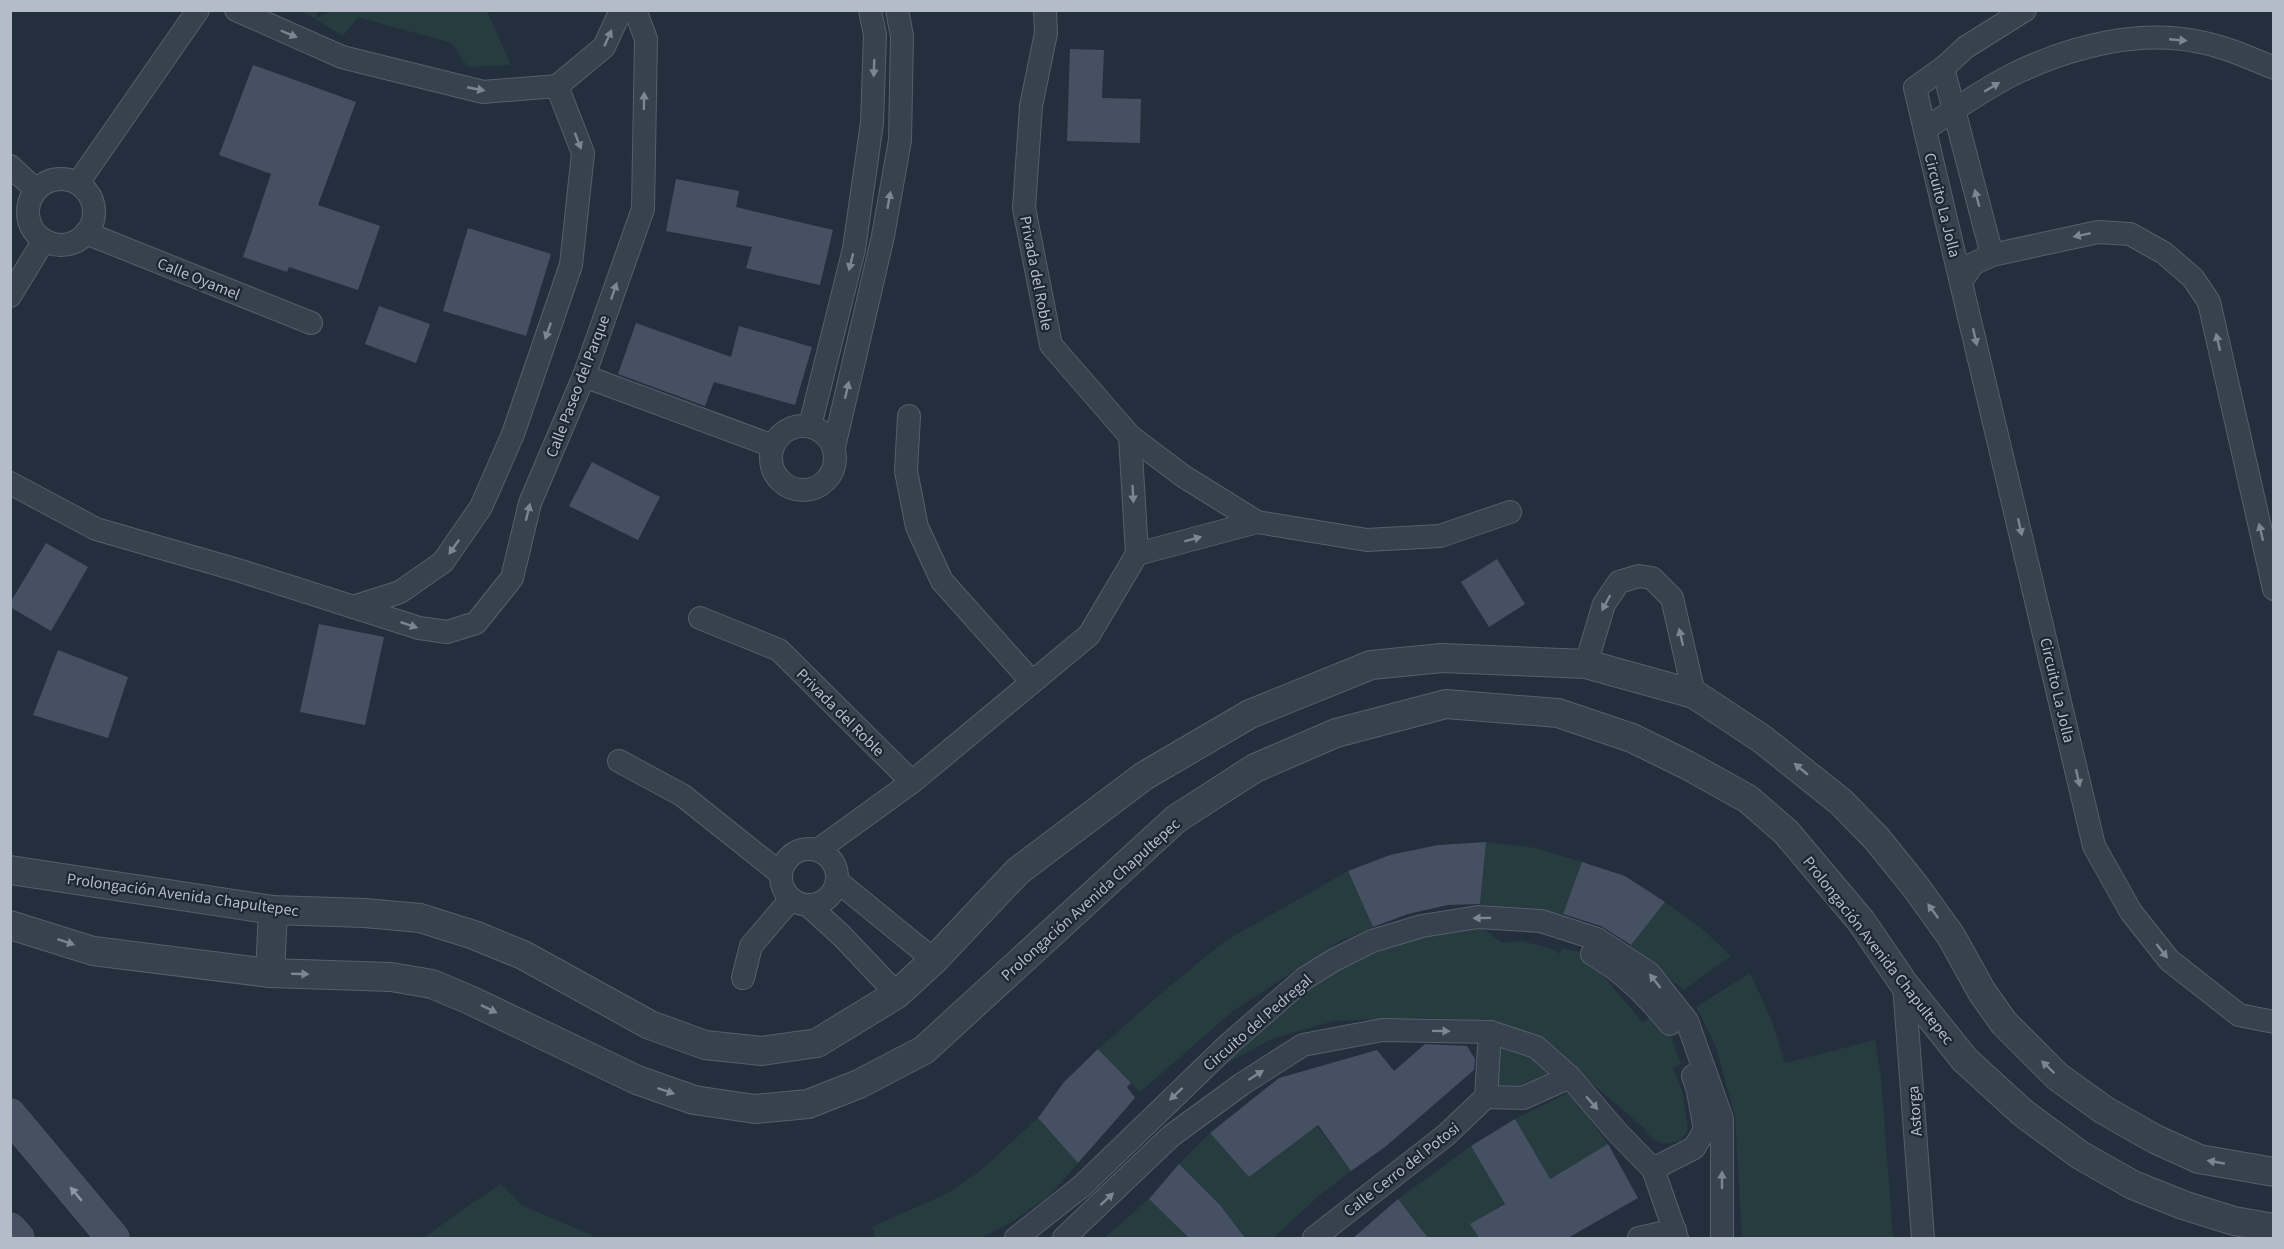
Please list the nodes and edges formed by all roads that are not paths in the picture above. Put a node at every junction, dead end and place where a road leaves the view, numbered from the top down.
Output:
1 (198, 10) edge
2 (236, 10) edge
3 (621, 10) edge
4 (635, 10) edge
5 (870, 10) edge
6 (897, 10) edge
7 (1045, 10) edge
8 (2025, 10) edge
9 (1943, 68) junction
10 (2274, 68) edge
11 (557, 86) junction
12 (1954, 111) junction
13 (1925, 129) junction
14 (10, 166) edge
15 (78, 183) junction
16 (36, 190) junction
17 (86, 233) junction
18 (44, 240) junction
19 (1992, 255) junction
20 (1962, 280) junction
21 (10, 296) edge
22 (311, 323) dead end
23 (584, 376) junction
24 (909, 416) dead end
25 (810, 426) junction
26 (1130, 436) junction
27 (773, 446) junction
28 (834, 447) junction
29 (10, 483) edge
30 (1510, 512) dead end
31 (1257, 522) junction
32 (1137, 554) junction
33 (2274, 589) edge
34 (353, 607) junction
35 (700, 618) dead end
36 (1442, 658) junction
37 (1586, 664) junction
38 (1032, 682) junction
39 (1694, 694) junction
40 (1446, 704) junction
41 (619, 761) dead end
42 (912, 782) junction
43 (818, 850) junction
44 (10, 870) edge
45 (780, 873) junction
46 (837, 881) junction
47 (800, 902) junction
48 (273, 910) junction
49 (1540, 921) junction
50 (10, 925) edge
51 (934, 960) junction
52 (270, 973) junction
53 (743, 978) dead end
54 (1904, 984) junction
55 (897, 994) junction
56 (2274, 1022) edge
57 (1490, 1032) junction
58 (1570, 1077) junction
59 (1486, 1097) junction
60 (10, 1115) edge
61 (1653, 1169) junction
62 (2274, 1172) edge
63 (2274, 1228) edge
64 (10, 1229) edge
65 (1676, 1234) edge
66 (18, 1239) edge
67 (113, 1239) edge
68 (1016, 1239) edge
69 (1064, 1239) edge
70 (1314, 1239) edge
71 (1639, 1239) edge
72 (1722, 1239) edge
73 (1923, 1239) edge

1 - 15 street
2 -> 11 street
11 -> 3 street
23 -> 4 street, Calle Paseo del Parque
5 -> 25 street
28 -> 6 street
7 - 26 street, Privada del Roble
8 - 9 street
9 - 12 street
9 - 13 street, Circuito La Jolla
12 -> 10 street
11 -> 34 street
12 - 13 street
19 -> 12 street
13 - 20 street, Circuito La Jolla
14 - 16 street
15 - 16 street
15 - 17 street
16 - 18 street
17 - 18 street
17 - 22 street, Calle Oyamel
18 - 21 street
19 - 20 street, Circuito La Jolla
33 -> 19 street, Circuito La Jolla
20 -> 56 street, Circuito La Jolla
23 - 27 street
34 -> 23 street, Calle Paseo del Parque
24 - 38 street
25 - 27 street
25 - 28 street
26 - 31 street, Privada del Roble
26 -> 32 street
27 - 28 street
29 - 34 street, Calle Paseo del Parque
30 - 31 street, Privada del Roble
32 -> 31 street, Privada del Roble
32 - 38 street
35 - 42 street, Privada del Roble
36 - 37 street, Prolongación Avenida Chapultepec
36 - 40 street
36 - 51 street, Prolongación Avenida Chapultepec
37 - 39 street, Prolongación Avenida Chapultepec
39 -> 37 street
38 - 42 street
62 -> 39 street, Prolongación Avenida Chapultepec
52 -> 40 street, Prolongación Avenida Chapultepec
40 - 54 street, Prolongación Avenida Chapultepec
41 - 45 street
42 - 43 street
43 - 45 street
43 - 46 street
44 - 48 street, Prolongación Avenida Chapultepec
45 - 47 street
46 - 47 street
46 - 51 street
47 - 53 street
47 - 55 street
48 - 52 street
48 - 55 street, Prolongación Avenida Chapultepec
49 - 61 street
49 -> 68 street, Circuito del Pedregal
72 -> 49 street, Circuito del Pedregal
50 -> 52 street, Prolongación Avenida Chapultepec
51 - 55 street, Prolongación Avenida Chapultepec
54 - 63 street, Prolongación Avenida Chapultepec
54 - 73 street, Astorga
57 - 58 street
57 - 59 street
69 -> 57 street
58 - 59 street
58 -> 61 street
59 - 70 street, Calle Cerro del Potosi
67 -> 60 main road
61 - 65 street
64 - 66 main road
65 - 71 street

